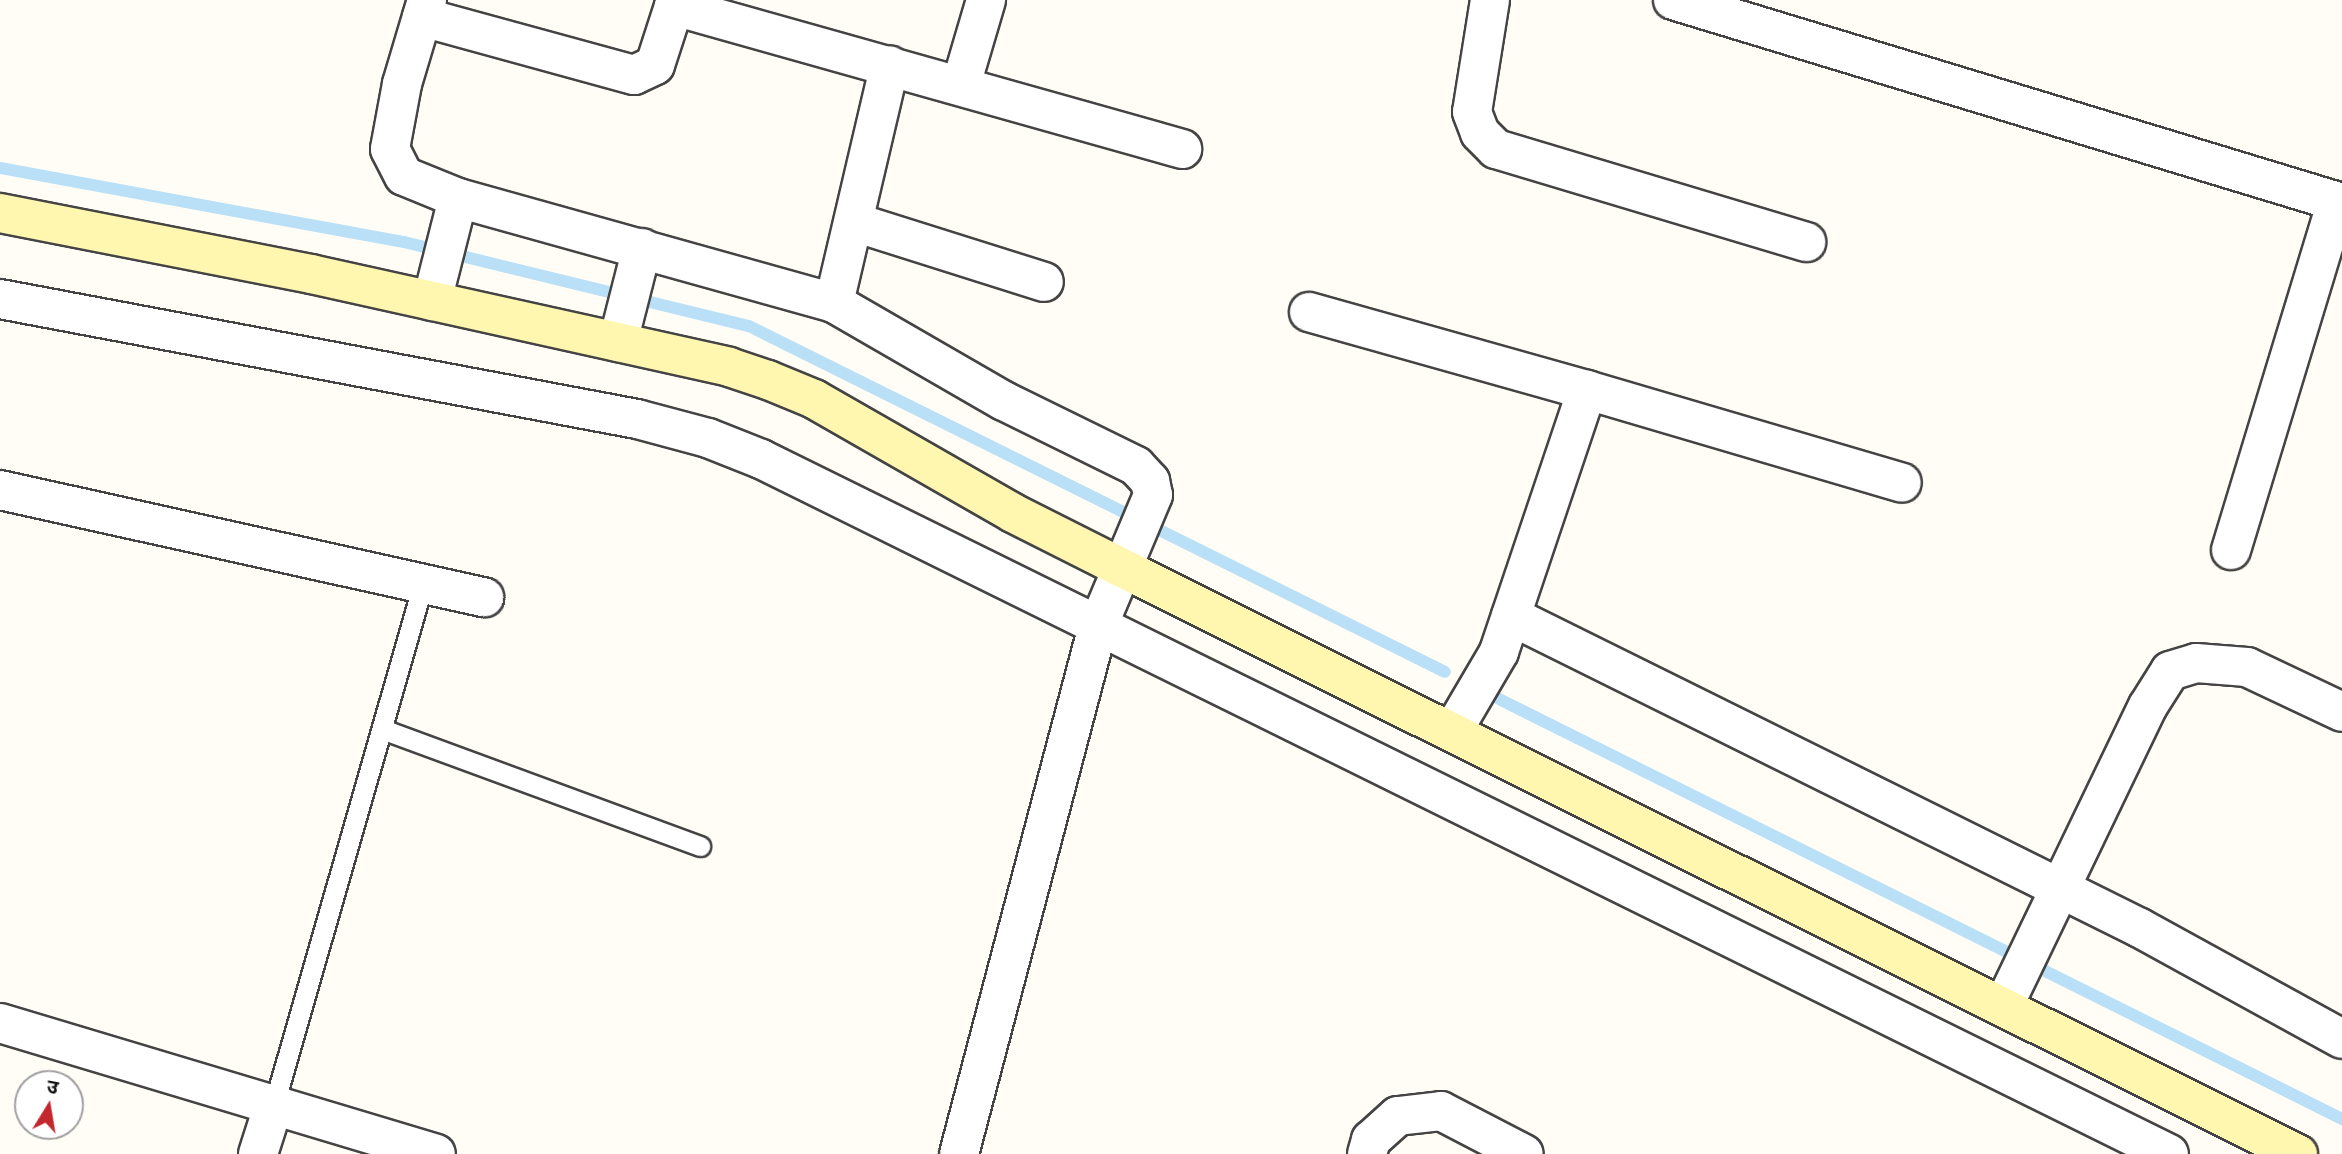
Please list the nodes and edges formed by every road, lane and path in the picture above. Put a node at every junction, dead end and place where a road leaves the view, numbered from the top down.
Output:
1 (986, 0) edge
2 (1490, 0) edge
3 (1674, 0) edge
4 (675, 3) edge
5 (425, 9) edge
6 (890, 65) junction
7 (961, 85) junction
8 (1182, 149) dead end
9 (458, 198) junction
10 (2340, 202) edge
11 (0, 213) edge
12 (854, 222) junction
13 (1806, 242) dead end
14 (440, 271) junction
15 (1044, 282) dead end
16 (631, 295) junction
17 (0, 299) edge
18 (834, 303) junction
19 (1309, 312) dead end
20 (1587, 390) junction
21 (1902, 483) dead end
22 (0, 490) edge
23 (2231, 550) dead end
24 (1122, 568) junction
25 (423, 584) junction
26 (484, 597) dead end
27 (1511, 616) junction
28 (1098, 626) junction
29 (2342, 712) edge
30 (382, 729) junction
31 (1452, 732) junction
32 (699, 846) dead end
33 (2059, 888) junction
34 (2020, 977) junction
35 (0, 1023) edge
36 (2342, 1039) edge
37 (274, 1104) junction
38 (258, 1154) edge
39 (436, 1154) edge
40 (959, 1154) edge
41 (1367, 1154) edge
42 (1524, 1154) edge
43 (2169, 1154) edge
44 (2298, 1154) edge

1 - 7 street
2 - 13 street
3 - 10 street
4 - 5 street
4 - 6 street
5 - 9 street
6 - 7 street
6 - 12 street
7 - 8 street
9 - 14 street
9 - 16 street
10 - 23 street
11 - 14 street
12 - 15 street
12 - 18 street
14 - 16 street
16 - 18 street
16 - 24 street
17 - 28 street
18 - 24 street
19 - 20 street
20 - 21 street
20 - 27 street
22 - 25 street
24 - 28 street
24 - 31 street
25 - 26 street
25 - 30 lane
27 - 31 street
27 - 33 street
28 - 40 street
28 - 43 street
29 - 33 street
30 - 32 lane
30 - 37 lane
31 - 34 street
33 - 34 street
33 - 36 street
34 - 44 street
35 - 37 street
37 - 38 street
37 - 39 street
41 - 42 street

